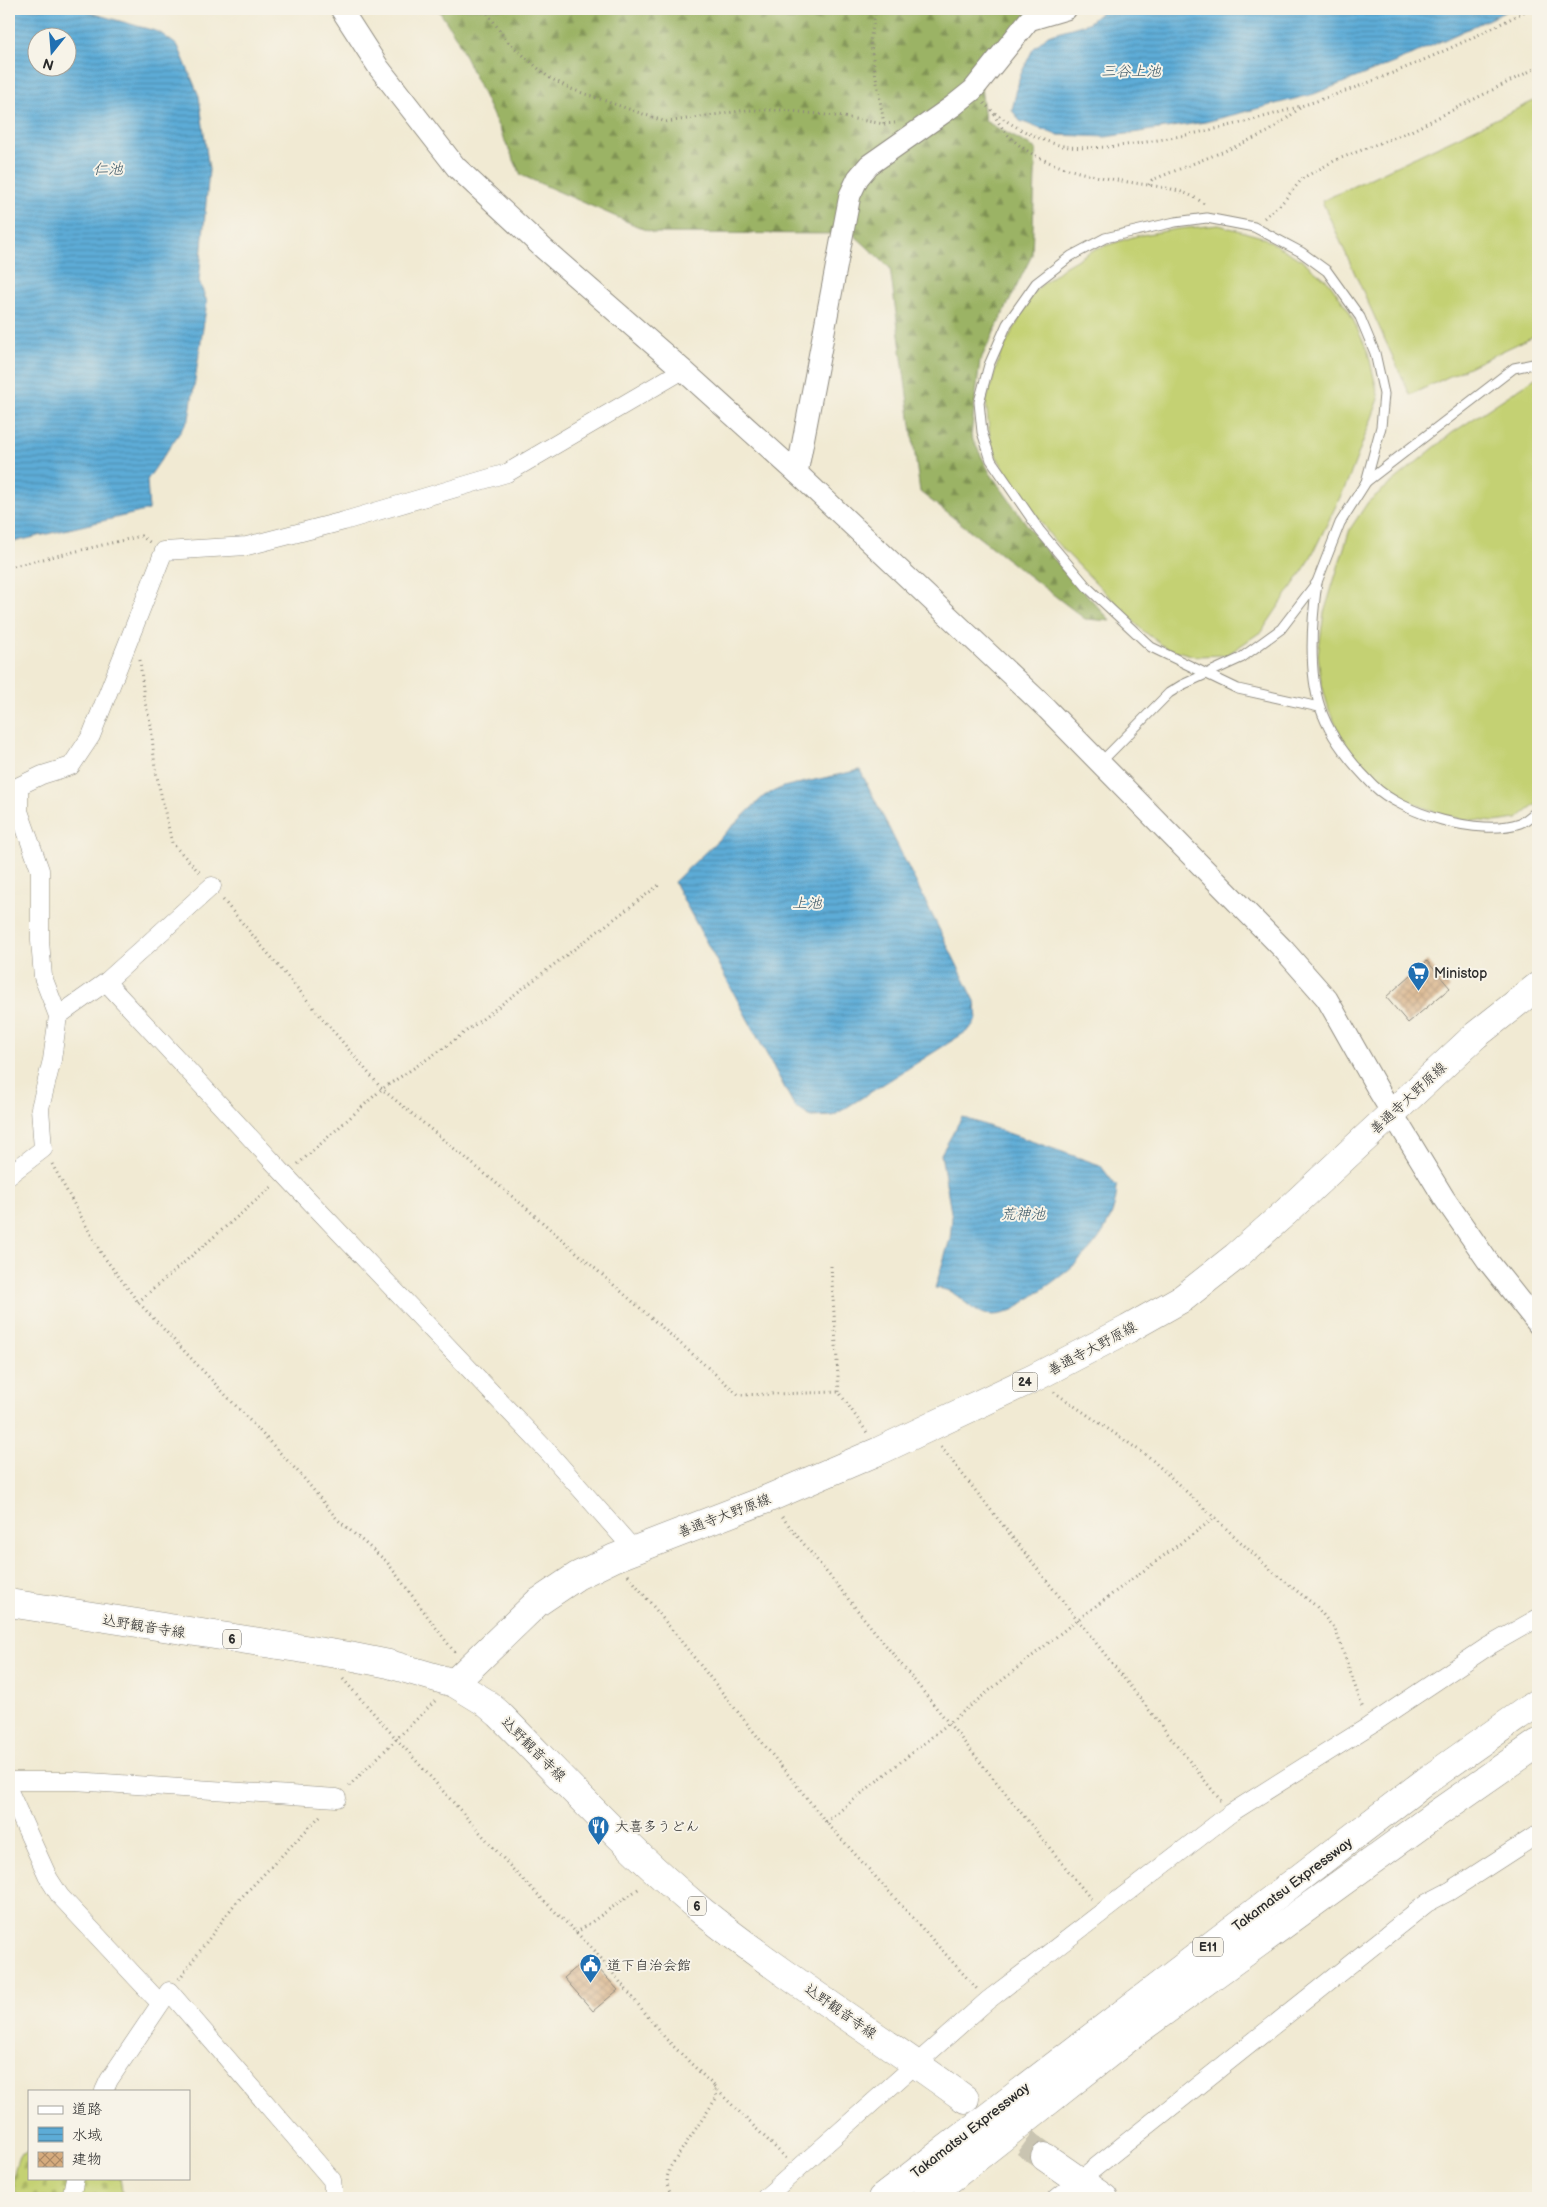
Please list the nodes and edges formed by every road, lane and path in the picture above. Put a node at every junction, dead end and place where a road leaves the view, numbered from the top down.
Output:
1 (340, 9) edge
2 (485, 9) edge
3 (876, 9) edge
4 (1066, 9) edge
5 (1529, 9) edge
6 (1538, 67) edge
7 (973, 90) junction
8 (1302, 106) junction
9 (993, 114) junction
10 (884, 124) junction
11 (922, 127) junction
12 (1149, 185) junction
13 (1215, 220) junction
14 (1254, 227) junction
15 (1538, 363) edge
16 (683, 370) junction
17 (797, 473) junction
18 (1366, 482) junction
19 (164, 551) junction
20 (9, 567) edge
21 (1317, 582) junction
22 (136, 622) junction
23 (1206, 674) junction
24 (1320, 707) junction
25 (1100, 763) junction
26 (1538, 810) edge
27 (659, 885) dead end
28 (212, 886) junction
29 (106, 982) junction
30 (1538, 986) edge
31 (58, 1016) junction
32 (382, 1088) junction
33 (1392, 1113) junction
34 (43, 1148) junction
35 (9, 1175) edge
36 (286, 1175) junction
37 (831, 1266) dead end
38 (138, 1302) junction
39 (1538, 1324) edge
40 (1034, 1378) junction
41 (839, 1392) junction
42 (925, 1428) junction
43 (879, 1451) junction
44 (767, 1499) junction
45 (1216, 1517) junction
46 (624, 1554) junction
47 (9, 1604) edge
48 (1538, 1618) edge
49 (1077, 1620) junction
50 (318, 1652) junction
51 (461, 1676) junction
52 (1538, 1702) edge
53 (950, 1722) junction
54 (1369, 1726) junction
55 (397, 1738) junction
56 (1538, 1743) edge
57 (9, 1781) edge
58 (9, 1791) edge
59 (337, 1798) junction
60 (1231, 1813) junction
61 (826, 1822) junction
62 (1538, 1834) edge
63 (660, 1874) junction
64 (1101, 1911) junction
65 (576, 1933) junction
66 (165, 1997) junction
67 (987, 2001) junction
68 (916, 2063) junction
69 (714, 2086) junction
70 (104, 2090) edge
71 (965, 2099) dead end
72 (1044, 2157) tunnel mouth
73 (798, 2169) junction
74 (75, 2180) edge
75 (1078, 2180) junction
76 (71, 2198) edge
77 (334, 2198) edge
78 (674, 2198) edge
79 (765, 2198) edge
80 (882, 2198) edge
81 (926, 2198) edge
82 (1057, 2198) edge
83 (1104, 2198) edge

1 - 16 street
2 - 10 path
3 - 10 path
4 - 7 street
5 - 8 path
6 - 14 path
7 - 9 path
7 - 11 street
8 - 9 path
8 - 12 path
9 - 12 path
10 - 11 path
11 - 17 street
12 - 13 path
13 - 14 lane
13 - 23 lane
14 - 18 lane
15 - 18 lane
16 - 17 street
16 - 19 street
17 - 25 street
18 - 21 lane
19 - 20 path
19 - 22 street
21 - 23 lane
21 - 24 lane
22 - 28 path
22 - 31 street
23 - 24 lane
23 - 25 lane
24 - 26 lane
25 - 33 street
27 - 32 path
28 - 29 street
28 - 32 path
29 - 31 street
29 - 36 street
30 - 33 main road, 善通寺大野原線 / 24
31 - 34 street
32 - 36 path
32 - 41 path
33 - 39 street
33 - 40 main road, 善通寺大野原線 / 24
34 - 35 street
34 - 38 path
36 - 38 path
36 - 46 street
37 - 41 path
38 - 51 path
40 - 42 main road, 善通寺大野原線 / 24
40 - 45 path
41 - 43 path
42 - 43 main road, 善通寺大野原線 / 24
42 - 49 path
43 - 44 main road, 善通寺大野原線 / 24
44 - 46 main road, 善通寺大野原線 / 24
44 - 53 path
45 - 49 path
45 - 54 path
46 - 51 main road, 善通寺大野原線 / 24
46 - 61 path
47 - 50 main road, 込野観音寺線 / 6
48 - 54 street
49 - 53 path
49 - 60 path
50 - 51 main road, 込野観音寺線 / 6
50 - 55 path
51 - 55 path
51 - 63 main road, 込野観音寺線 / 6
52 - 80 main road, Takamatsu Expressway / E11
53 - 61 path
53 - 64 path
54 - 60 street
55 - 59 path
55 - 65 path
56 - 81 main road, Takamatsu Expressway / E11
57 - 59 street
58 - 66 street
59 - 66 path
60 - 64 street
61 - 67 path
62 - 75 street
63 - 65 path
63 - 68 main road, 込野観音寺線 / 6
64 - 67 street
65 - 69 path
66 - 70 street
66 - 77 street
67 - 68 street
68 - 71 main road, 込野観音寺線 / 6
68 - 73 street
69 - 73 path
69 - 78 path
72 - 75 main road
73 - 79 street
74 - 76 street
75 - 82 street
75 - 83 main road

